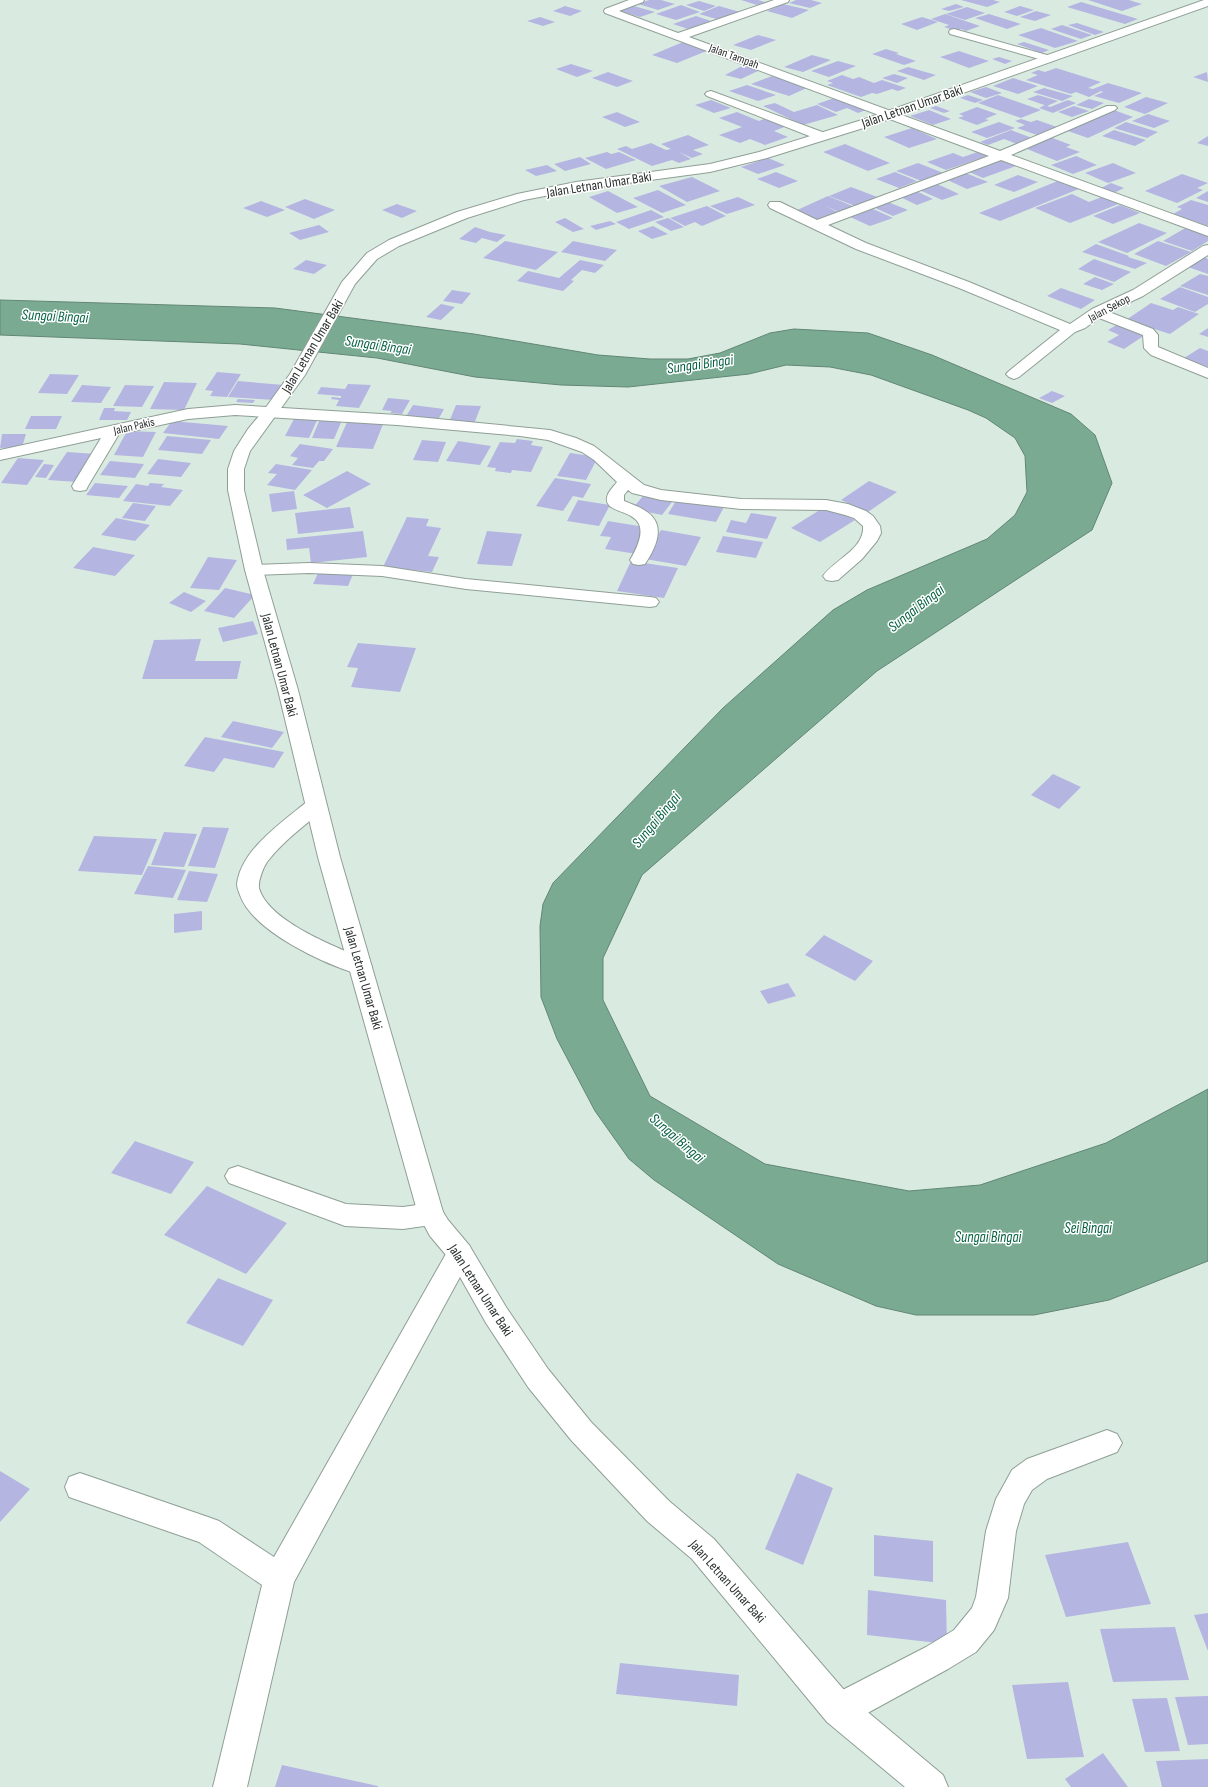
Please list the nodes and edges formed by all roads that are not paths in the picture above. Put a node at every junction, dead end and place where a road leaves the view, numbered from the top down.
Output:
1 (639, 0) edge
2 (784, 0) edge
3 (1208, 2) edge
4 (954, 32) dead end
5 (680, 36) junction
6 (1050, 59) junction
7 (711, 94) dead end
8 (1111, 108) dead end
9 (890, 114) junction
10 (821, 136) junction
11 (1002, 155) junction
12 (774, 205) dead end
13 (818, 224) junction
14 (1208, 232) edge
15 (1208, 249) edge
16 (1097, 312) junction
17 (1070, 329) junction
18 (1208, 373) edge
19 (1014, 374) dead end
20 (270, 413) junction
21 (113, 431) junction
22 (0, 456) edge
23 (626, 481) junction
24 (80, 486) dead end
25 (639, 560) dead end
26 (254, 570) junction
27 (832, 576) dead end
28 (650, 602) dead end
29 (316, 805) junction
30 (361, 968) junction
31 (238, 1176) dead end
32 (431, 1214) junction
33 (460, 1253) junction
34 (1107, 1443) dead end
35 (80, 1487) dead end
36 (279, 1578) junction
37 (839, 1710) junction
38 (230, 1787) edge
39 (930, 1787) edge

1 - 5 street, Jalan Tampah
2 - 5 street
3 - 6 street, Jalan Letnan Umar Baki
4 - 6 street
5 - 9 street, Jalan Tampah
6 - 9 street, Jalan Letnan Umar Baki
7 - 10 street
8 - 11 street
9 - 10 street, Jalan Letnan Umar Baki
9 - 11 street, Jalan Tampah
10 - 20 street, Jalan Letnan Umar Baki
11 - 13 street
11 - 14 street, Jalan Tampah
12 - 13 street
13 - 17 street
15 - 16 street, Jalan Sekop
16 - 17 street, Jalan Sekop
16 - 18 street
17 - 19 street, Jalan Sekop
20 - 21 street, Jalan Pakis
20 - 23 street, Jalan Pakis
20 - 26 street, Jalan Letnan Umar Baki
21 - 22 street, Jalan Pakis
21 - 24 street
23 - 25 street
23 - 27 street, Jalan Pakis
26 - 28 street
26 - 29 street, Jalan Letnan Umar Baki
29 - 30 street, Jalan Letnan Umar Baki
29 - 30 street
30 - 32 street, Jalan Letnan Umar Baki
31 - 32 street
32 - 33 street, Jalan Letnan Umar Baki
33 - 36 street
33 - 37 street, Jalan Letnan Umar Baki
34 - 37 street
35 - 36 street
36 - 38 street
37 - 39 street, Jalan Letnan Umar Baki

